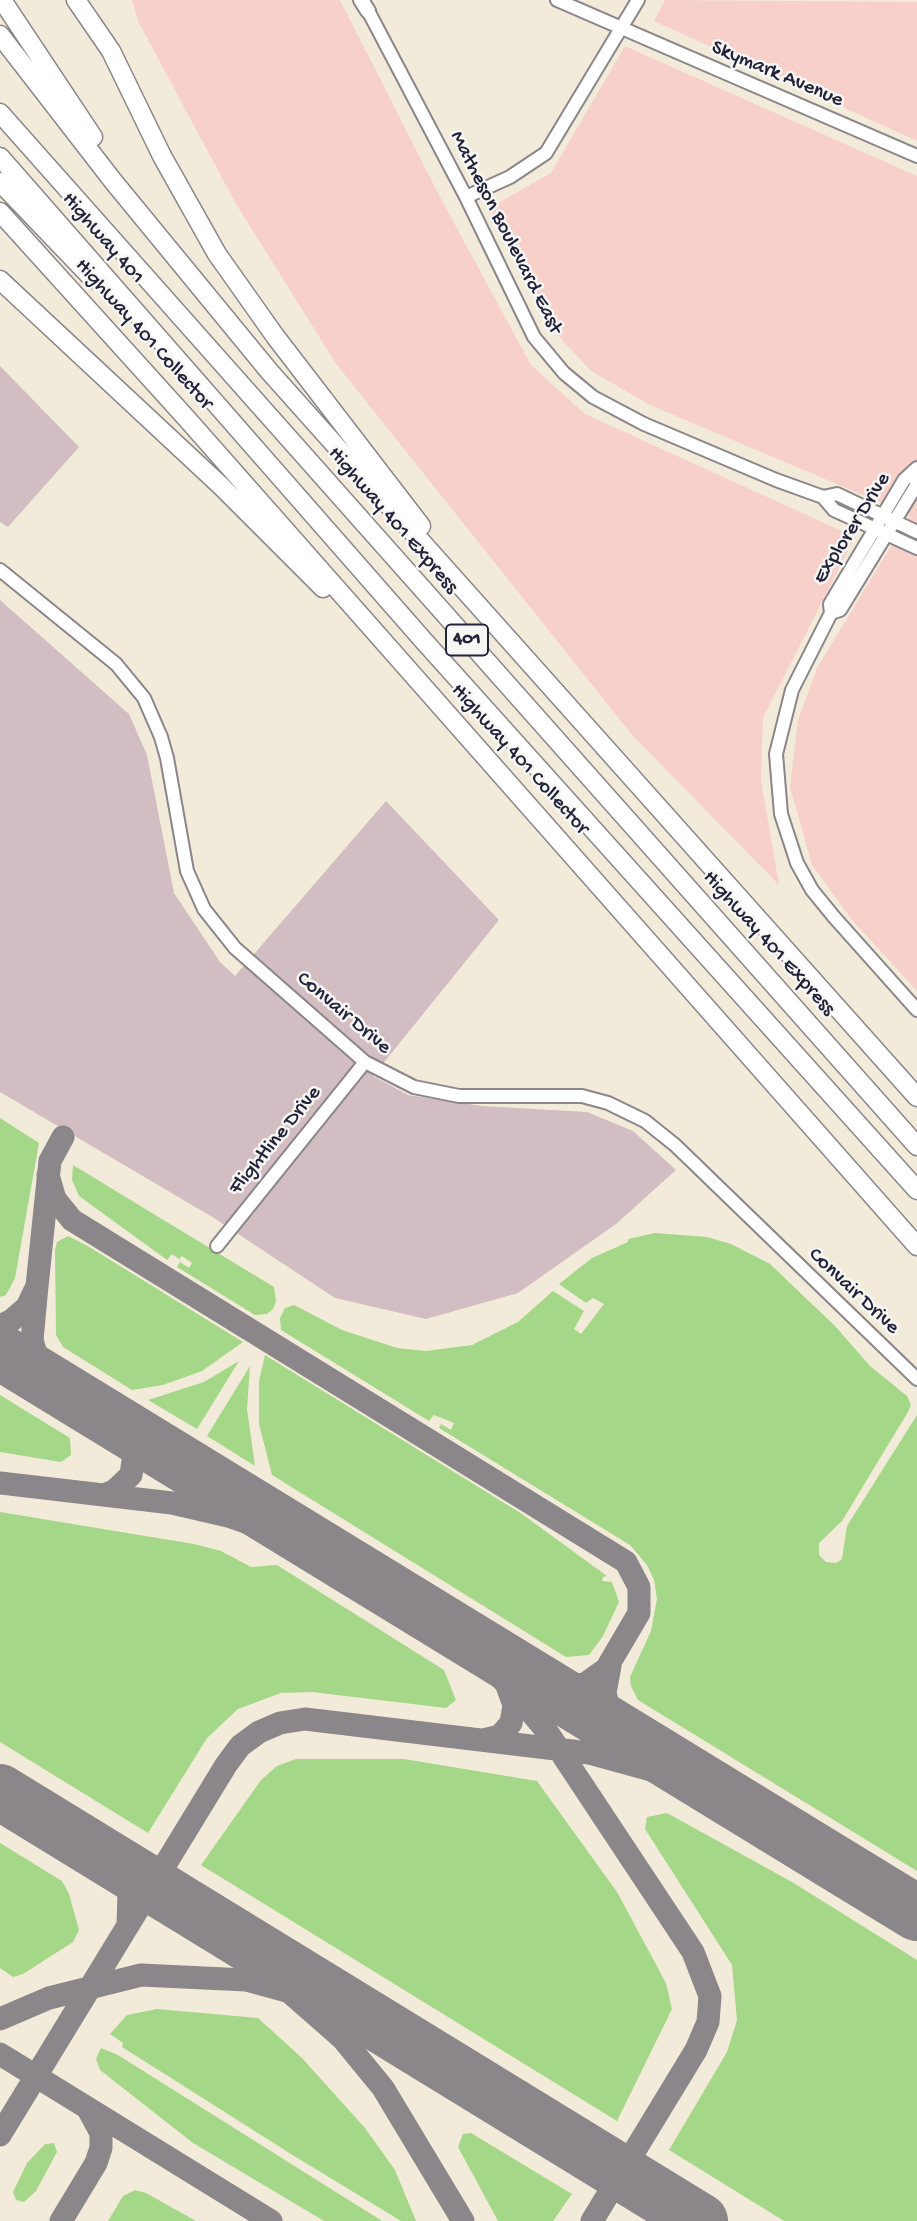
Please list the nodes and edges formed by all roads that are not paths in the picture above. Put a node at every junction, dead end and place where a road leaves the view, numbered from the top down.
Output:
1 (2, 0) edge
2 (76, 0) edge
3 (557, 0) edge
4 (638, 0) edge
5 (363, 4) edge
6 (621, 29) junction
7 (0, 35) edge
8 (0, 113) edge
9 (917, 156) edge
10 (0, 157) edge
11 (0, 182) edge
12 (466, 197) junction
13 (0, 212) edge
14 (183, 266) junction
15 (0, 280) edge
16 (170, 351) junction
17 (917, 469) edge
18 (823, 497) junction
19 (882, 515) junction
20 (894, 522) junction
21 (881, 531) junction
22 (917, 532) edge
23 (917, 548) edge
24 (0, 570) edge
25 (472, 598) junction
26 (414, 676) junction
27 (917, 1010) edge
28 (365, 1062) junction
29 (917, 1097) edge
30 (917, 1146) edge
31 (917, 1190) edge
32 (217, 1246) dead end
33 (917, 1247) edge
34 (917, 1379) edge

1 - 14 highway
2 - 25 highway
3 - 6 street, Skymark Avenue
4 - 6 street
5 - 12 street, Matheson Boulevard East
6 - 9 street, Skymark Avenue
6 - 12 street
7 - 14 highway
8 - 30 highway, Highway 401 Express / 401
10 - 16 highway, Highway 401 / 401
11 - 16 highway
12 - 18 street, Matheson Boulevard East
13 - 26 highway, Highway 401 Collector
14 - 25 highway, 401
15 - 26 highway
16 - 31 highway, 401
17 - 19 street, Explorer Drive
17 - 20 street, Explorer Drive
18 - 19 street, Matheson Boulevard East
18 - 21 street, Matheson Boulevard East
19 - 20 street, Matheson Boulevard East
19 - 21 street, Explorer Drive
20 - 21 street, Explorer Drive
20 - 22 street, Matheson Boulevard East
21 - 23 street, Matheson Boulevard East
21 - 27 street, Explorer Drive
24 - 28 street, Convair Drive
25 - 29 highway, 401
26 - 33 highway, Highway 401 Collector
28 - 32 street, Flightline Drive
28 - 34 street, Convair Drive

